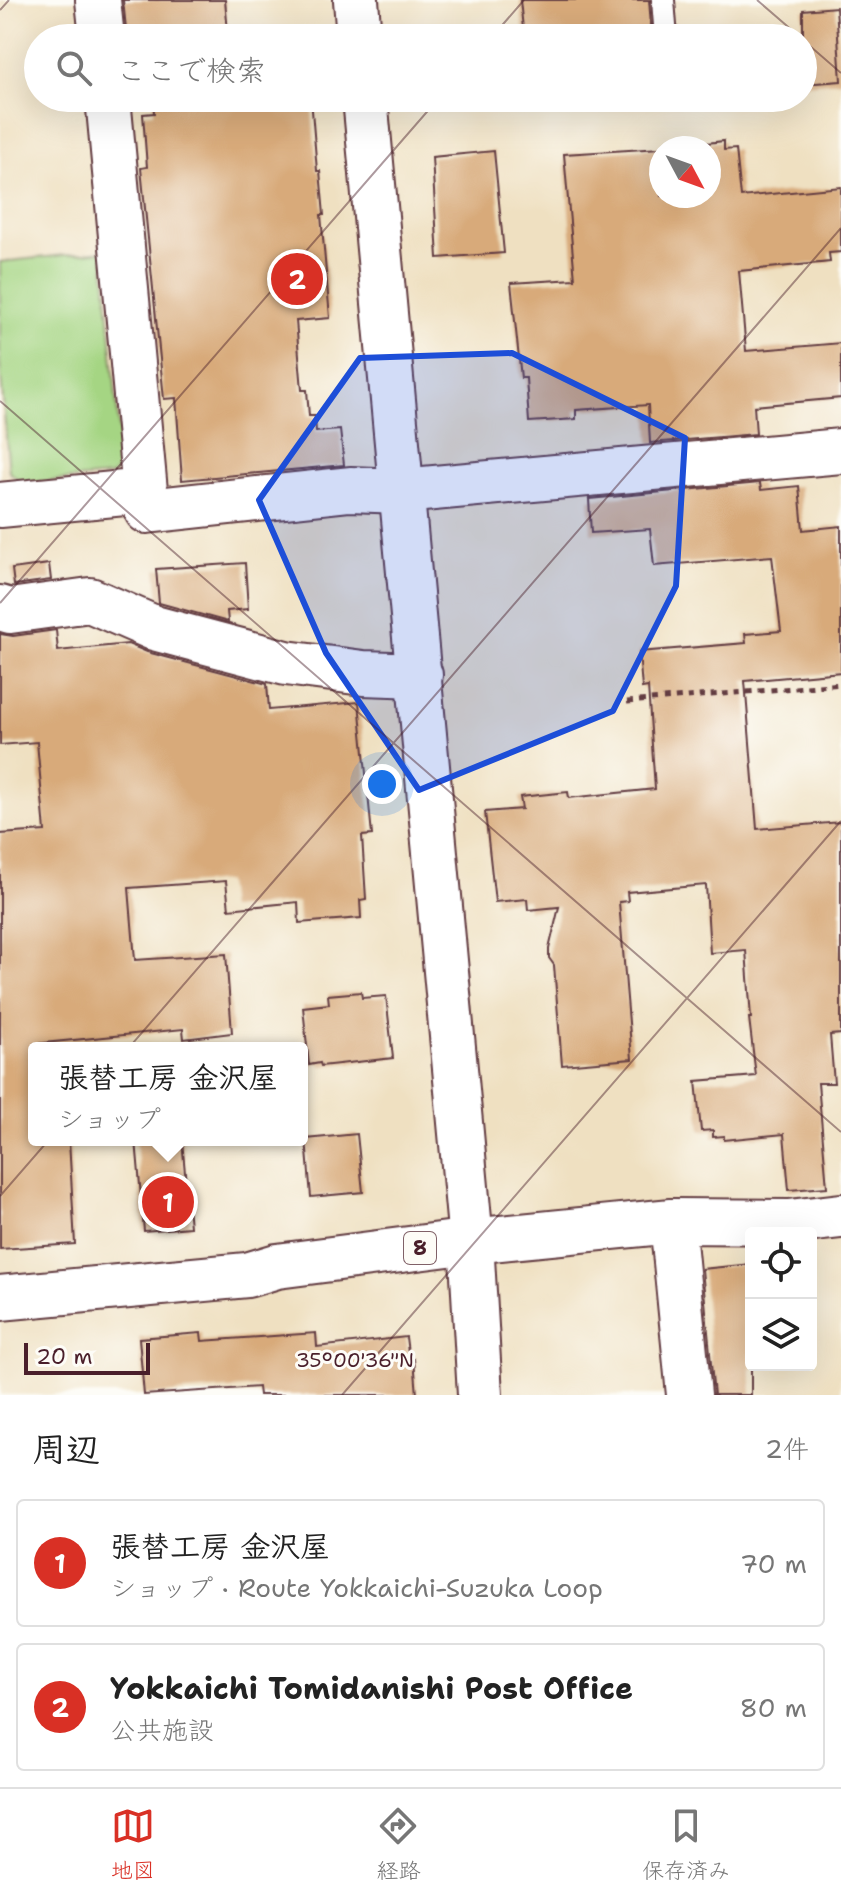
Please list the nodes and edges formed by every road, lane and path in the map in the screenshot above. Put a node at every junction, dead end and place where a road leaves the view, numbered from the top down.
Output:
1 (98, 0) edge
2 (356, 0) edge
3 (663, 0) edge
4 (101, 24) edge
5 (358, 24) edge
6 (665, 24) edge
7 (109, 112) edge
8 (366, 112) edge
9 (841, 451) edge
10 (145, 491) junction
11 (401, 491) junction
12 (0, 505) edge
13 (0, 608) edge
14 (420, 675) junction
15 (841, 684) edge
16 (627, 702) dead end
17 (841, 1216) edge
18 (672, 1221) junction
19 (471, 1241) junction
20 (0, 1298) edge
21 (480, 1395) edge
22 (689, 1395) edge

1 - 4 street
2 - 5 street
3 - 6 lane
7 - 10 street
8 - 11 street
9 - 11 street
10 - 11 street
10 - 12 street
11 - 14 street
13 - 14 street
14 - 19 street
15 - 16 path
17 - 18 street, 8
18 - 19 street, 8
18 - 22 street
19 - 20 street, 8
19 - 21 street

